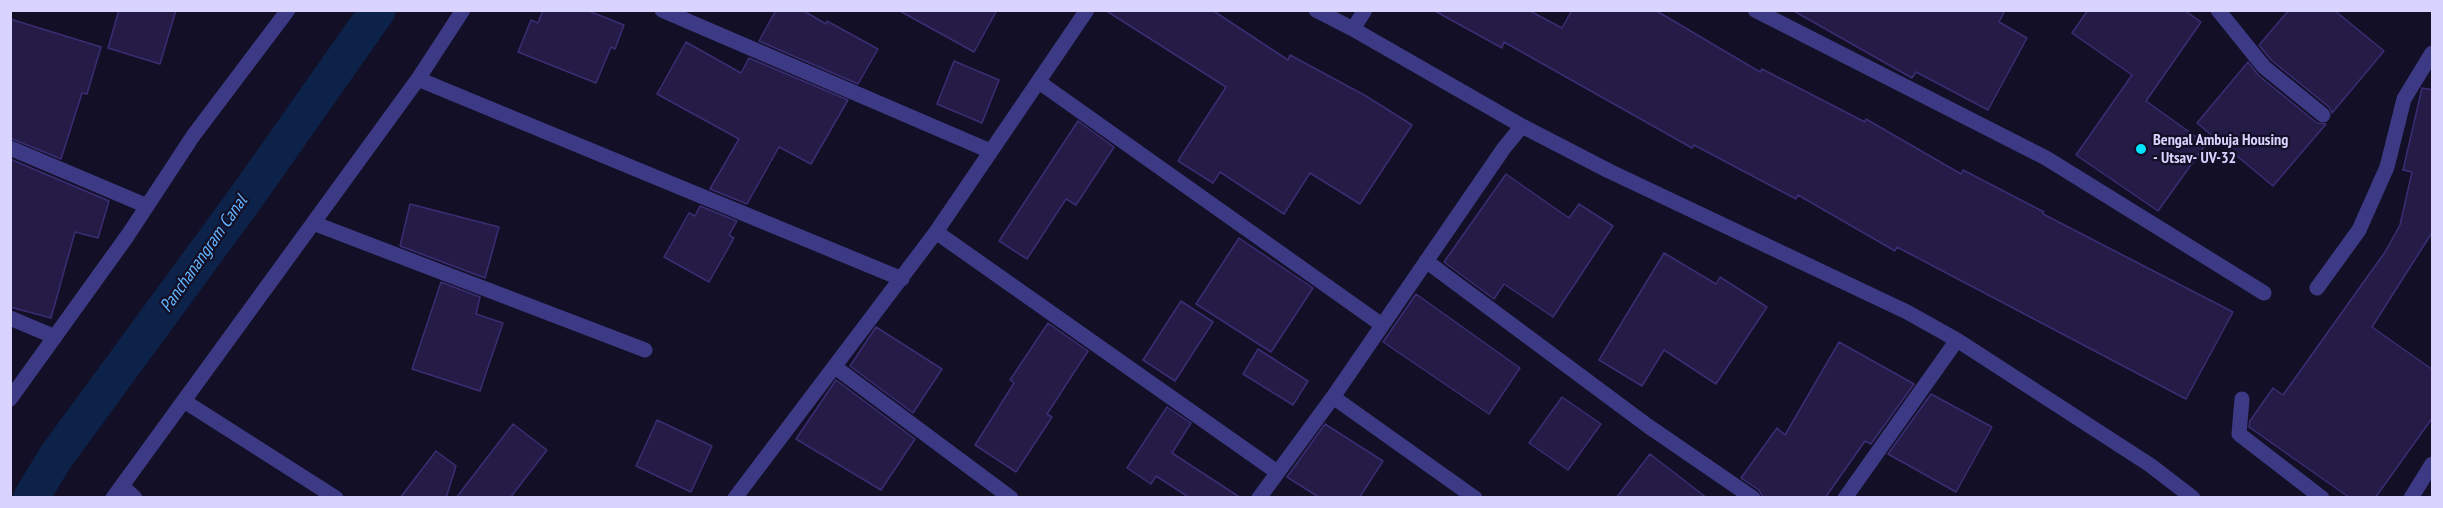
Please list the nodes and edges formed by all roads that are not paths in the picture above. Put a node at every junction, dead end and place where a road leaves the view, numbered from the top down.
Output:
1 (288, 10) edge
2 (463, 10) edge
3 (662, 10) edge
4 (1087, 10) edge
5 (1316, 10) edge
6 (1365, 10) edge
7 (1755, 10) edge
8 (2218, 10) edge
9 (1353, 29) junction
10 (2433, 53) edge
11 (418, 79) junction
12 (1039, 82) junction
13 (2322, 115) dead end
14 (1522, 126) junction
15 (10, 148) edge
16 (990, 151) junction
17 (147, 206) junction
18 (313, 223) junction
19 (936, 232) junction
20 (1426, 261) junction
21 (902, 279) junction
22 (2317, 288) dead end
23 (2264, 293) dead end
24 (10, 318) edge
25 (1382, 325) junction
26 (55, 337) junction
27 (1956, 340) junction
28 (645, 350) dead end
29 (835, 367) junction
30 (1333, 397) junction
31 (10, 399) edge
32 (2242, 399) dead end
33 (184, 401) junction
34 (2433, 464) edge
35 (1277, 472) junction
36 (118, 492) edge
37 (135, 498) edge
38 (336, 498) edge
39 (735, 498) edge
40 (1011, 498) edge
41 (1258, 498) edge
42 (1475, 498) edge
43 (1753, 498) edge
44 (1845, 498) edge
45 (2193, 498) edge
46 (2322, 498) edge
47 (2411, 498) edge

1 - 17 street
2 - 11 street
3 - 16 street
4 - 12 street
5 - 9 street
6 - 9 street
7 - 23 street
8 - 13 street
9 - 14 street
10 - 22 street
11 - 18 street
11 - 21 street
12 - 16 street
12 - 25 street
14 - 20 street
14 - 27 street
15 - 17 street
16 - 19 street
17 - 26 street
18 - 28 street
18 - 33 street
19 - 21 street
19 - 35 street
20 - 25 street
20 - 43 street
21 - 29 street
24 - 26 street
25 - 30 street
26 - 31 street
27 - 44 street
27 - 45 street
29 - 39 street
29 - 40 street
30 - 35 street
30 - 42 street
32 - 46 street
33 - 36 street
33 - 38 street
34 - 47 street
35 - 41 street
36 - 37 street

